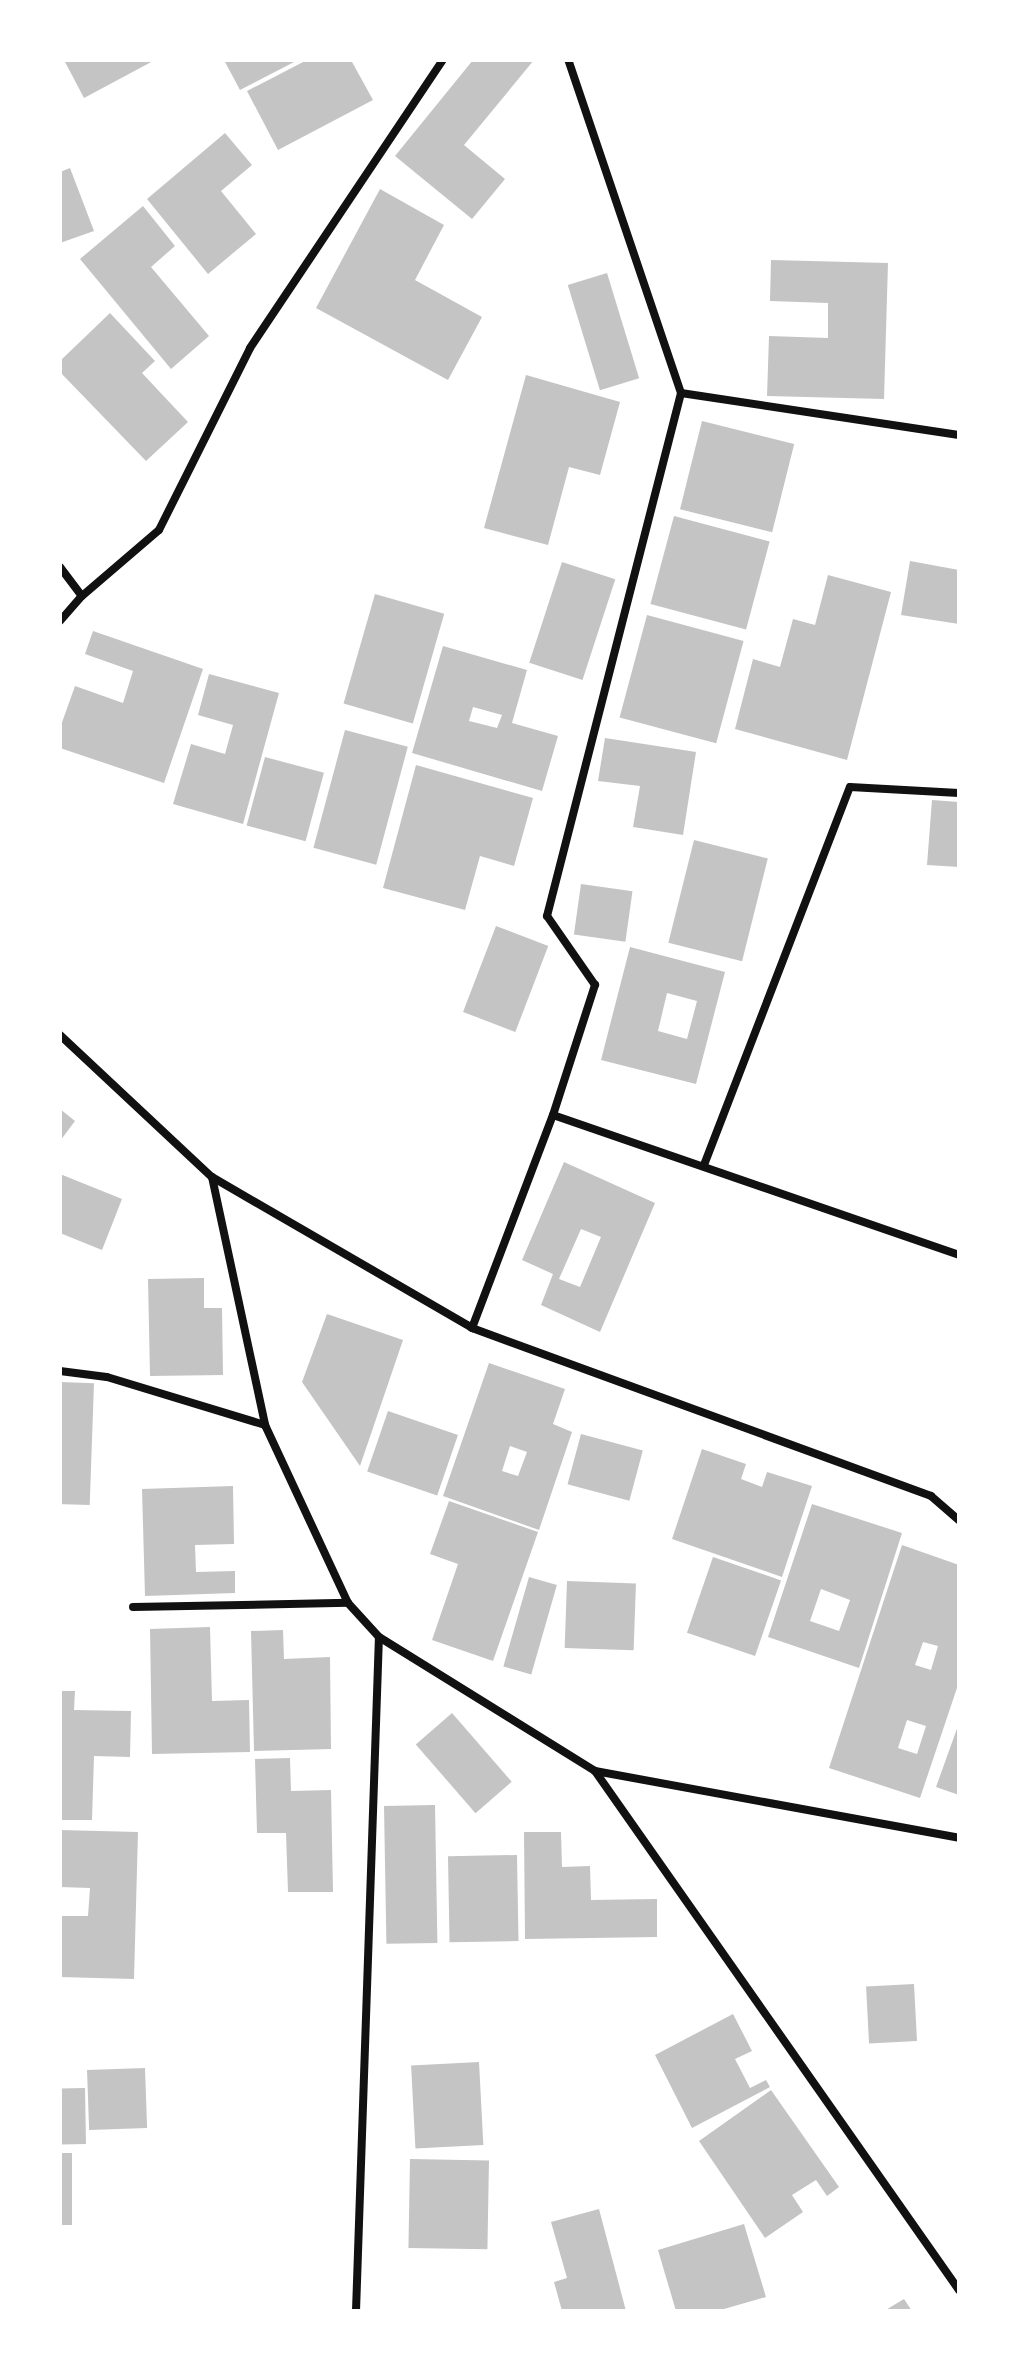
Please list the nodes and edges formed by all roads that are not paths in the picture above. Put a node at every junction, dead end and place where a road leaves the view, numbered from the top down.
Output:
1 (443, 60) edge
2 (568, 60) edge
3 (681, 393) junction
4 (959, 435) edge
5 (60, 567) edge
6 (82, 596) junction
7 (60, 621) edge
8 (959, 793) edge
9 (60, 1035) edge
10 (553, 1115) junction
11 (704, 1165) junction
12 (212, 1177) junction
13 (959, 1255) edge
14 (472, 1328) junction
15 (60, 1371) edge
16 (265, 1425) junction
17 (959, 1520) edge
18 (348, 1603) junction
19 (133, 1607) dead end
20 (379, 1637) junction
21 (595, 1771) junction
22 (959, 1838) edge
23 (957, 2284) edge
24 (356, 2311) edge

1 - 6 street
2 - 3 street
3 - 4 street
3 - 10 street
5 - 6 street
6 - 7 street
8 - 11 street
9 - 12 street
10 - 11 street
10 - 14 street
11 - 13 street
12 - 14 street
12 - 16 street
14 - 17 street
15 - 16 street
16 - 18 street
18 - 19 street
18 - 20 street
20 - 21 street
20 - 24 street
21 - 22 street
21 - 23 street

